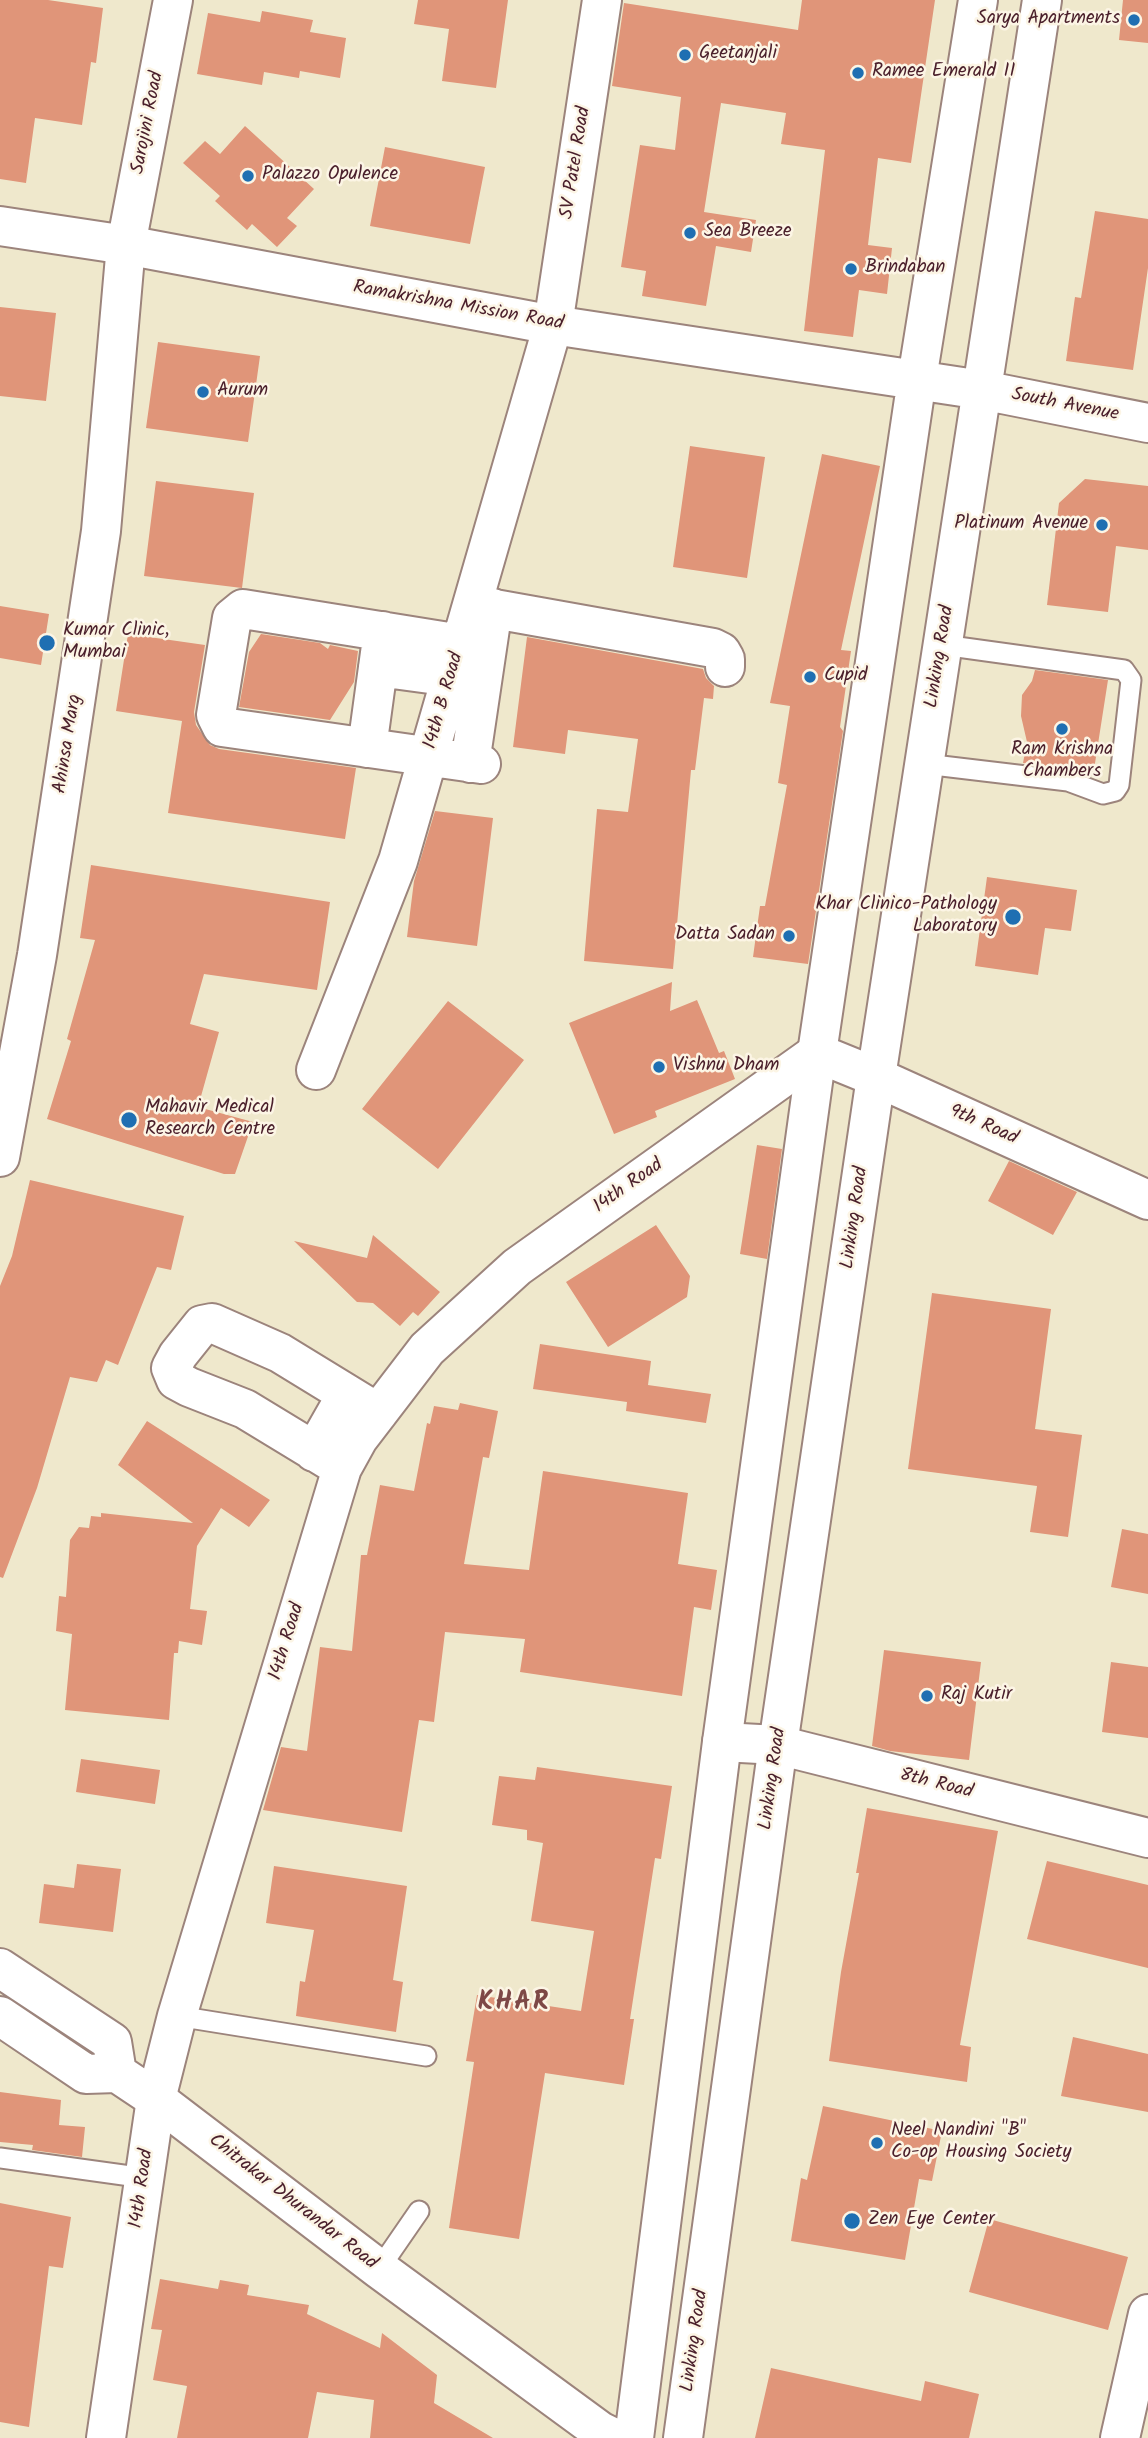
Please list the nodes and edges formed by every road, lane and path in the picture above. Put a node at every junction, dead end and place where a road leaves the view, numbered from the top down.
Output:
1 (173, 0) edge
2 (602, 0) edge
3 (978, 0) edge
4 (1042, 0) edge
5 (0, 226) edge
6 (126, 245) junction
7 (553, 325) junction
8 (917, 379) junction
9 (982, 390) junction
10 (1148, 423) edge
11 (482, 606) junction
12 (943, 646) junction
13 (381, 649) junction
14 (456, 661) junction
15 (725, 667) dead end
16 (367, 748) junction
17 (428, 757) junction
18 (925, 764) junction
19 (817, 1053) junction
20 (316, 1070) dead end
21 (876, 1077) junction
22 (0, 1157) edge
23 (1148, 1200) edge
24 (722, 1742) junction
25 (778, 1745) junction
26 (1148, 1838) edge
27 (0, 1968) edge
28 (0, 2016) edge
29 (177, 2016) junction
30 (426, 2056) dead end
31 (117, 2073) junction
32 (156, 2099) junction
33 (0, 2158) edge
34 (145, 2178) junction
35 (419, 2211) dead end
36 (379, 2269) junction
37 (1148, 2314) edge
38 (616, 2436) edge
39 (106, 2438) edge
40 (683, 2438) edge
41 (1119, 2438) edge

1 - 6 street, Sarojini Road
2 - 7 street, SV Patel Road
3 - 8 street
4 - 9 street, Linking Road
5 - 6 street, Ramakrishna Mission Road
6 - 7 street, Ramakrishna Mission Road
6 - 22 street, Ahinsa Marg
7 - 8 street, Ramakrishna Mission Road
7 - 11 street, 14th B Road
8 - 9 street, Ramakrishna Mission Road
8 - 19 street
9 - 10 street, South Avenue
9 - 12 street, Linking Road
11 - 14 street, 14th B Road
11 - 15 street
11 - 17 street
12 - 18 street, Linking Road
12 - 18 lane
13 - 14 street
13 - 16 street
13 - 16 street
14 - 17 street, 14th B Road
16 - 17 street
17 - 20 street, 14th B Road
18 - 21 street, Linking Road
19 - 21 street, 9th Road
19 - 24 street
19 - 29 street, 14th Road
21 - 23 street, 9th Road
21 - 25 street, Linking Road
24 - 25 street, 8th Road
24 - 38 street
25 - 26 street, 8th Road
25 - 40 street, Linking Road
27 - 31 street
28 - 31 street
29 - 30 lane
29 - 32 street, 14th Road
31 - 32 street, Chitrakar Dhurandar Road
32 - 34 street, 14th Road
32 - 36 street, Chitrakar Dhurandar Road
33 - 34 lane
34 - 39 street, 14th Road
35 - 36 lane
36 - 38 street, Chitrakar Dhurandar Road
37 - 41 street

